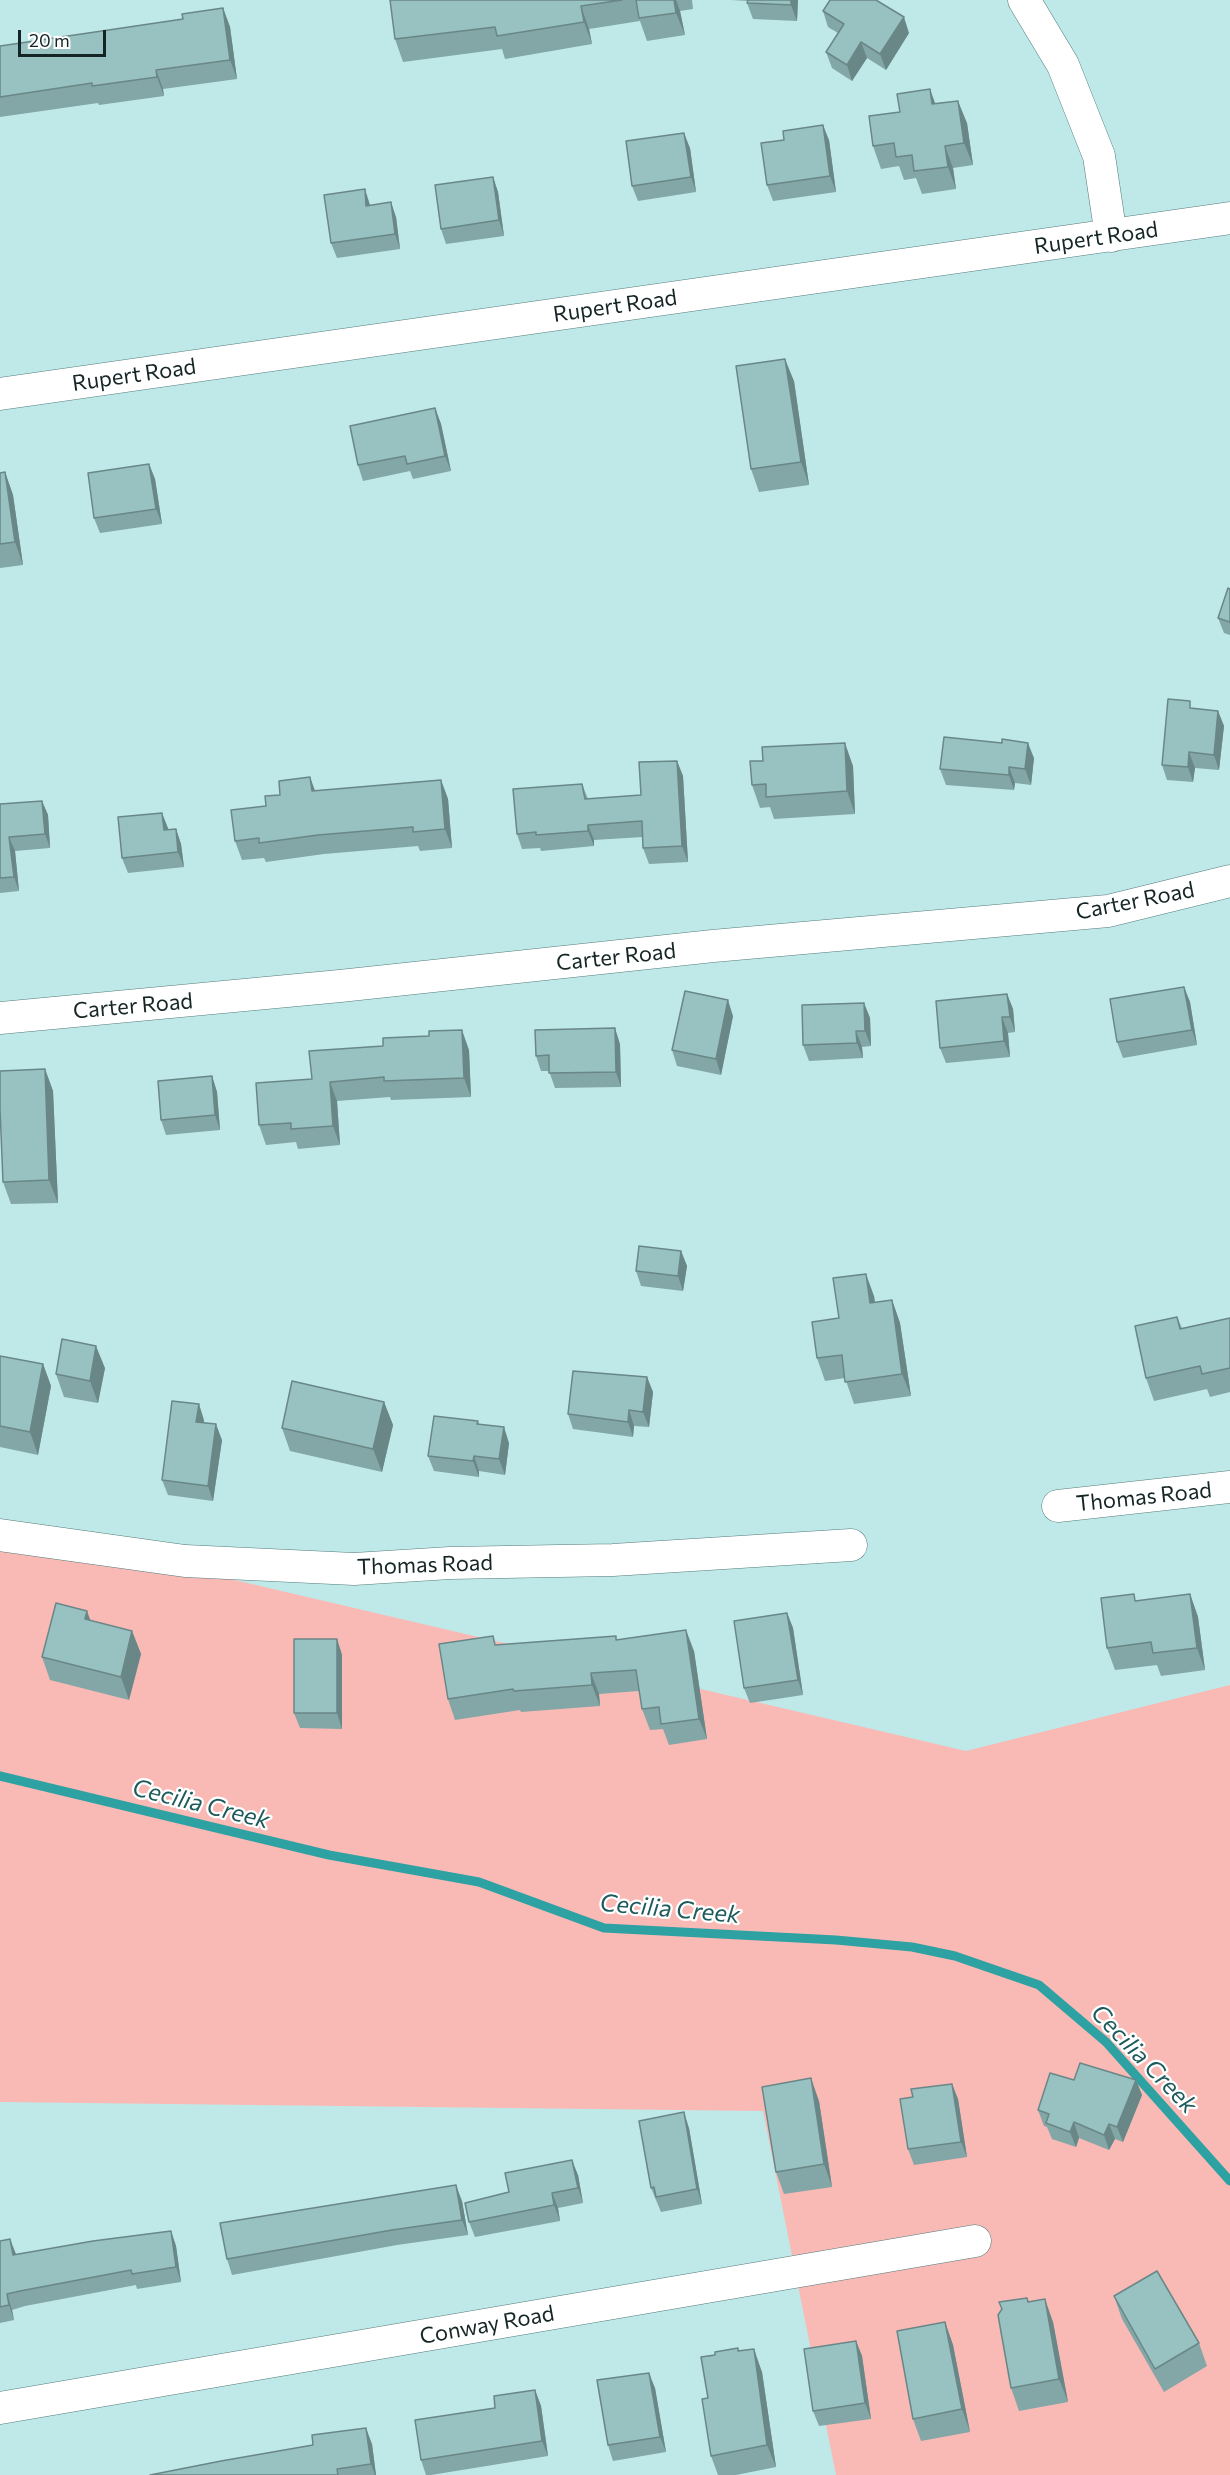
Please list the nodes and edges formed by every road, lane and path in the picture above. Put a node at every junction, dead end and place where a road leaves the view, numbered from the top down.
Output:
1 (1024, 0) edge
2 (1230, 218) edge
3 (1111, 236) junction
4 (0, 394) edge
5 (1230, 881) edge
6 (0, 1018) edge
7 (1230, 1487) edge
8 (1058, 1506) dead end
9 (0, 1535) edge
10 (851, 1545) dead end
11 (975, 2241) dead end
12 (0, 2409) edge

1 - 3 street
2 - 3 street, Rupert Road
3 - 4 street, Rupert Road
5 - 6 street, Carter Road
7 - 8 street, Thomas Road
9 - 10 street, Thomas Road
11 - 12 street, Conway Road

